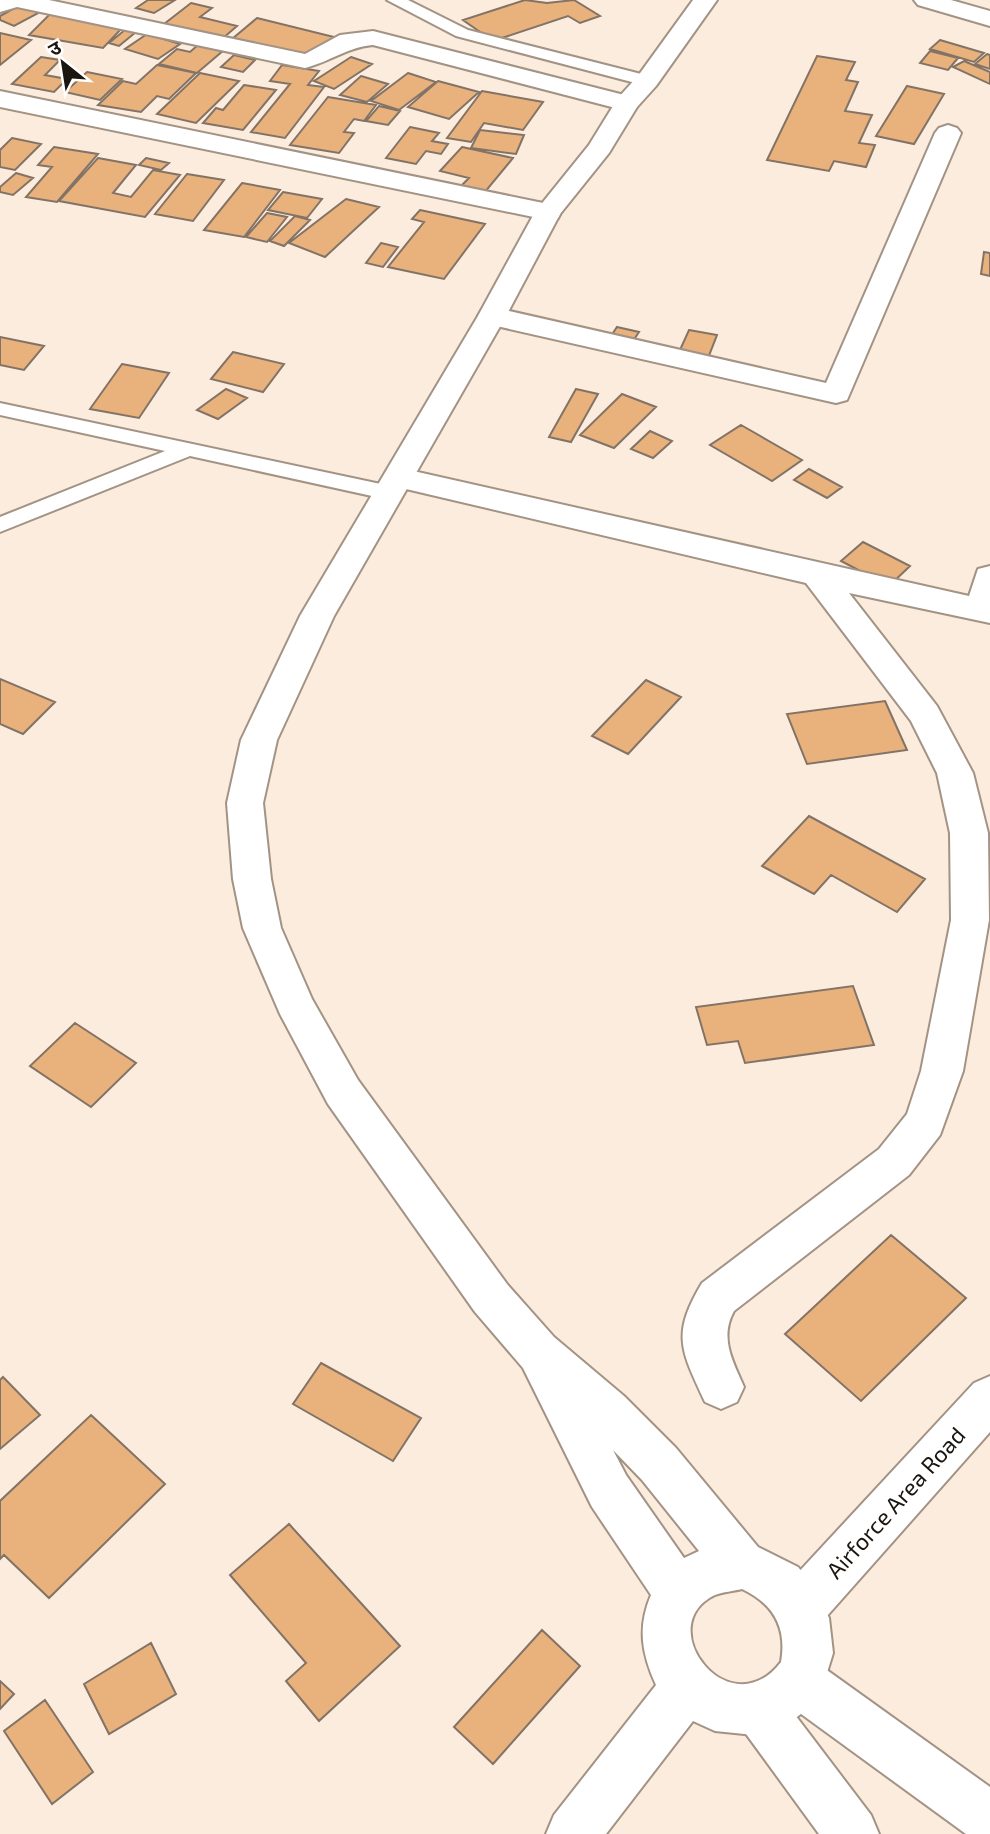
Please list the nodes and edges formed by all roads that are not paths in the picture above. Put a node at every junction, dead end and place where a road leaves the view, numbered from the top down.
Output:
1 (395, 0) edge
2 (705, 0) edge
3 (926, 0) edge
4 (0, 5) edge
5 (990, 19) edge
6 (637, 92) junction
7 (0, 99) edge
8 (948, 133) dead end
9 (548, 212) junction
10 (492, 316) junction
11 (0, 409) edge
12 (187, 450) junction
13 (395, 486) junction
14 (0, 525) edge
15 (817, 575) junction
16 (990, 577) edge
17 (986, 611) edge
18 (538, 1353) junction
19 (721, 1388) dead end
20 (990, 1398) edge
21 (741, 1565) junction
22 (678, 1592) junction
23 (801, 1608) junction
24 (687, 1686) junction
25 (779, 1695) junction
26 (990, 1819) edge
27 (573, 1834) edge
28 (852, 1834) edge

1 - 6 lane
2 - 6 street
3 - 5 street
4 - 6 street
6 - 9 street
7 - 9 street
8 - 10 street
9 - 10 street
10 - 13 street
11 - 12 lane
12 - 13 lane
12 - 14 lane
13 - 15 street
13 - 18 street
15 - 17 street
15 - 19 street
16 - 17 street
18 - 21 street
18 - 22 street
20 - 23 street, Airforce Area Road
21 - 22 street
21 - 23 street
22 - 24 street
23 - 25 street
24 - 25 street
24 - 27 street
25 - 26 street
25 - 28 street

